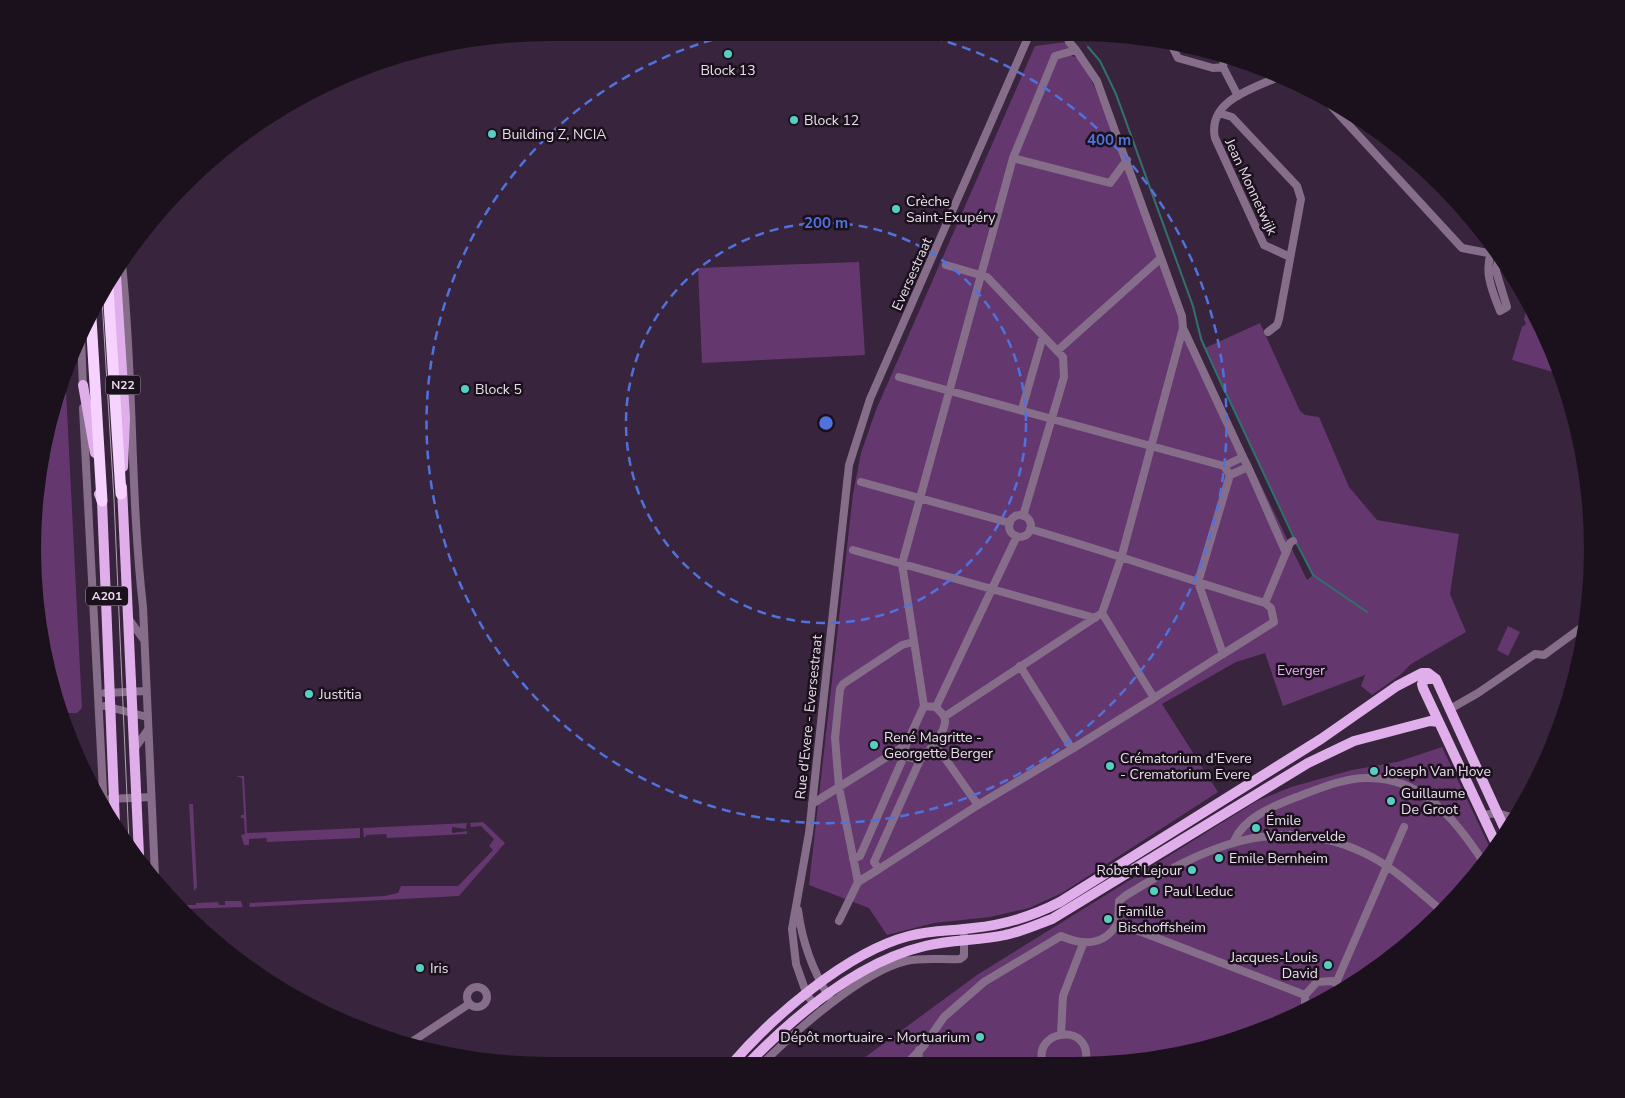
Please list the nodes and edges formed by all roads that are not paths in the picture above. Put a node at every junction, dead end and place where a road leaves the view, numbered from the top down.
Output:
1 (1027, 41) edge
2 (1069, 41) edge
3 (1076, 50) junction
4 (1174, 51) edge
5 (1223, 63) edge
6 (1271, 80) edge
7 (1238, 96) junction
8 (1219, 113) junction
9 (1342, 117) edge
10 (1013, 158) junction
11 (1127, 160) junction
12 (1487, 251) edge
13 (1290, 257) junction
14 (1161, 258) junction
15 (1496, 264) edge
16 (946, 265) dead end
17 (123, 274) edge
18 (981, 274) junction
19 (116, 283) edge
20 (109, 296) edge
21 (1503, 309) dead end
22 (1183, 328) junction
23 (92, 329) edge
24 (1268, 332) dead end
25 (1043, 336) junction
26 (82, 351) edge
27 (1057, 351) junction
28 (899, 377) dead end
29 (83, 385) junction
30 (948, 390) junction
31 (1022, 409) junction
32 (1051, 417) junction
33 (1152, 446) junction
34 (1243, 457) junction
35 (1224, 466) junction
36 (1248, 467) junction
37 (1230, 475) junction
38 (861, 482) dead end
39 (121, 494) junction
40 (919, 498) junction
41 (102, 500) junction
42 (1023, 516) junction
43 (1010, 523) junction
44 (1030, 529) junction
45 (840, 532) joint
46 (1017, 536) junction
47 (1293, 541) dead end
48 (853, 550) dead end
49 (1286, 553) junction
50 (1122, 556) junction
51 (902, 564) junction
52 (1198, 582) junction
53 (991, 589) junction
54 (1265, 602) junction
55 (1102, 613) junction
56 (128, 618) junction
57 (1095, 618) junction
58 (1577, 631) edge
59 (144, 640) junction
60 (913, 642) junction
61 (1223, 654) junction
62 (1020, 666) junction
63 (1436, 679) junction
64 (131, 691) junction
65 (146, 691) junction
66 (111, 692) junction
67 (98, 695) junction
68 (1154, 698) junction
69 (98, 705) junction
70 (924, 706) junction
71 (936, 707) junction
72 (111, 708) junction
73 (1450, 709) junction
74 (132, 713) junction
75 (147, 717) junction
76 (944, 717) junction
77 (1439, 722) junction
78 (147, 732) junction
79 (1464, 743) junction
80 (935, 744) junction
81 (906, 745) junction
82 (135, 748) junction
83 (1072, 749) junction
84 (1453, 749) junction
85 (904, 756) junction
86 (920, 760) junction
87 (839, 787) junction
88 (102, 790) edge
89 (136, 798) junction
90 (151, 798) junction
91 (115, 799) junction
92 (107, 800) edge
93 (812, 804) junction
94 (978, 805) junction
95 (115, 812) edge
96 (1496, 813) junction
97 (1483, 816) junction
98 (1508, 816) edge
99 (1502, 825) edge
100 (1404, 827) dead end
101 (1493, 838) edge
102 (1234, 841) junction
103 (139, 847) edge
104 (1480, 856) edge
105 (856, 857) junction
106 (874, 862) junction
107 (1386, 866) junction
108 (154, 868) edge
109 (879, 869) junction
110 (858, 882) junction
111 (797, 904) junction
112 (1436, 907) edge
113 (839, 921) dead end
114 (1118, 923) junction
115 (963, 929) junction
116 (964, 941) junction
117 (1083, 944) junction
118 (1336, 982) joint
119 (821, 984) junction
120 (807, 994) junction
121 (1305, 995) junction
122 (831, 999) junction
123 (1305, 1002) edge
124 (469, 1004) dead end
125 (815, 1005) junction
126 (1061, 1034) junction
127 (417, 1039) edge
128 (919, 1050) junction
129 (739, 1057) edge
130 (755, 1057) edge
131 (770, 1057) edge
132 (912, 1057) edge
133 (919, 1057) edge
134 (1042, 1057) edge
135 (1086, 1057) edge

1 - 45 street, Eversestraat
2 - 3 street
3 - 10 street
3 - 11 street
4 - 5 street
5 - 7 street
6 - 7 street
7 - 8 street
8 - 13 street, Jean Monnetwijk
8 - 13 street, Jean Monnetwijk
9 - 12 street
10 - 11 street
10 - 18 street
11 - 14 street
13 - 24 street, Jean Monnetwijk
14 - 22 street
14 - 27 street
15 - 21 street
16 - 18 street
17 - 59 street
18 - 25 street
18 - 30 street
19 - 39 main road, N22
20 - 39 highway, A201
22 - 33 street
22 - 34 street
23 - 41 highway, A201
25 - 27 street
25 - 31 street
26 - 29 street
27 - 32 street
28 - 30 street
29 - 41 main road, N22
29 - 67 street
30 - 31 street
30 - 40 street
31 - 32 street
32 - 33 street
32 - 42 street
33 - 35 street
33 - 50 street
34 - 35 street
34 - 36 street
35 - 37 street
36 - 37 street
36 - 49 street
37 - 52 street
38 - 40 street
39 - 56 main road, A201
40 - 43 street
40 - 51 street
41 - 66 main road, A201
42 - 43 street
42 - 44 street
43 - 46 street
44 - 46 street
44 - 50 street
45 - 93 street, Rue d'Evere - Eversestraat
46 - 53 street
47 - 49 street
48 - 51 street
49 - 54 street
50 - 52 street
50 - 55 street
51 - 53 street
51 - 60 street
52 - 54 street
52 - 61 street
53 - 57 street
53 - 71 street
54 - 61 street
55 - 57 street
55 - 68 street
56 - 59 street
56 - 64 main road, A201
57 - 62 street
58 - 73 street
59 - 65 street
60 - 70 street
60 - 87 street
61 - 68 street
62 - 76 street
62 - 83 street
63 - 73 main road
63 - 77 main road
63 - 115 main road
64 - 65 street
64 - 66 street
64 - 74 main road
65 - 75 street
66 - 67 street
66 - 72 main road
67 - 69 street
68 - 83 street
69 - 72 street
69 - 88 street
70 - 71 street
70 - 81 street
71 - 76 street
72 - 74 street
72 - 91 main road
73 - 79 main road
74 - 75 street
74 - 82 main road
75 - 78 street
76 - 80 street
77 - 84 main road
77 - 116 main road
78 - 82 street
78 - 90 street
79 - 84 main road
79 - 96 main road
80 - 86 street
80 - 94 street
81 - 85 street
81 - 87 street
82 - 89 main road
83 - 94 street
84 - 97 main road
85 - 86 street
85 - 105 street
86 - 106 street
87 - 93 street
87 - 105 street
89 - 90 street
89 - 91 street
89 - 103 main road
90 - 108 street
91 - 92 street
91 - 95 main road
93 - 111 street, Rue d'Evere - Eversestraat
94 - 109 street
96 - 97 street
96 - 98 street
96 - 99 main road
97 - 101 main road
100 - 107 street
102 - 104 street
102 - 107 street
102 - 114 street
105 - 106 street
105 - 110 street
106 - 109 street
107 - 112 street
107 - 118 street
109 - 110 street
110 - 113 street
111 - 119 street, Rue d'Evere - Eversestraat
111 - 120 street, Rue d'Evere - Eversestraat
114 - 117 street
114 - 121 street
115 - 116 street
115 - 119 main road
116 - 122 main road
116 - 122 street
117 - 126 street
117 - 128 street
118 - 121 street
119 - 120 main road
119 - 122 street, Rue d'Evere - Eversestraat
120 - 125 street, Rue d'Evere - Eversestraat
120 - 129 main road
121 - 123 street
122 - 125 main road
122 - 131 street
124 - 127 street
125 - 130 main road
126 - 134 street
126 - 135 street
128 - 132 street
128 - 133 street

